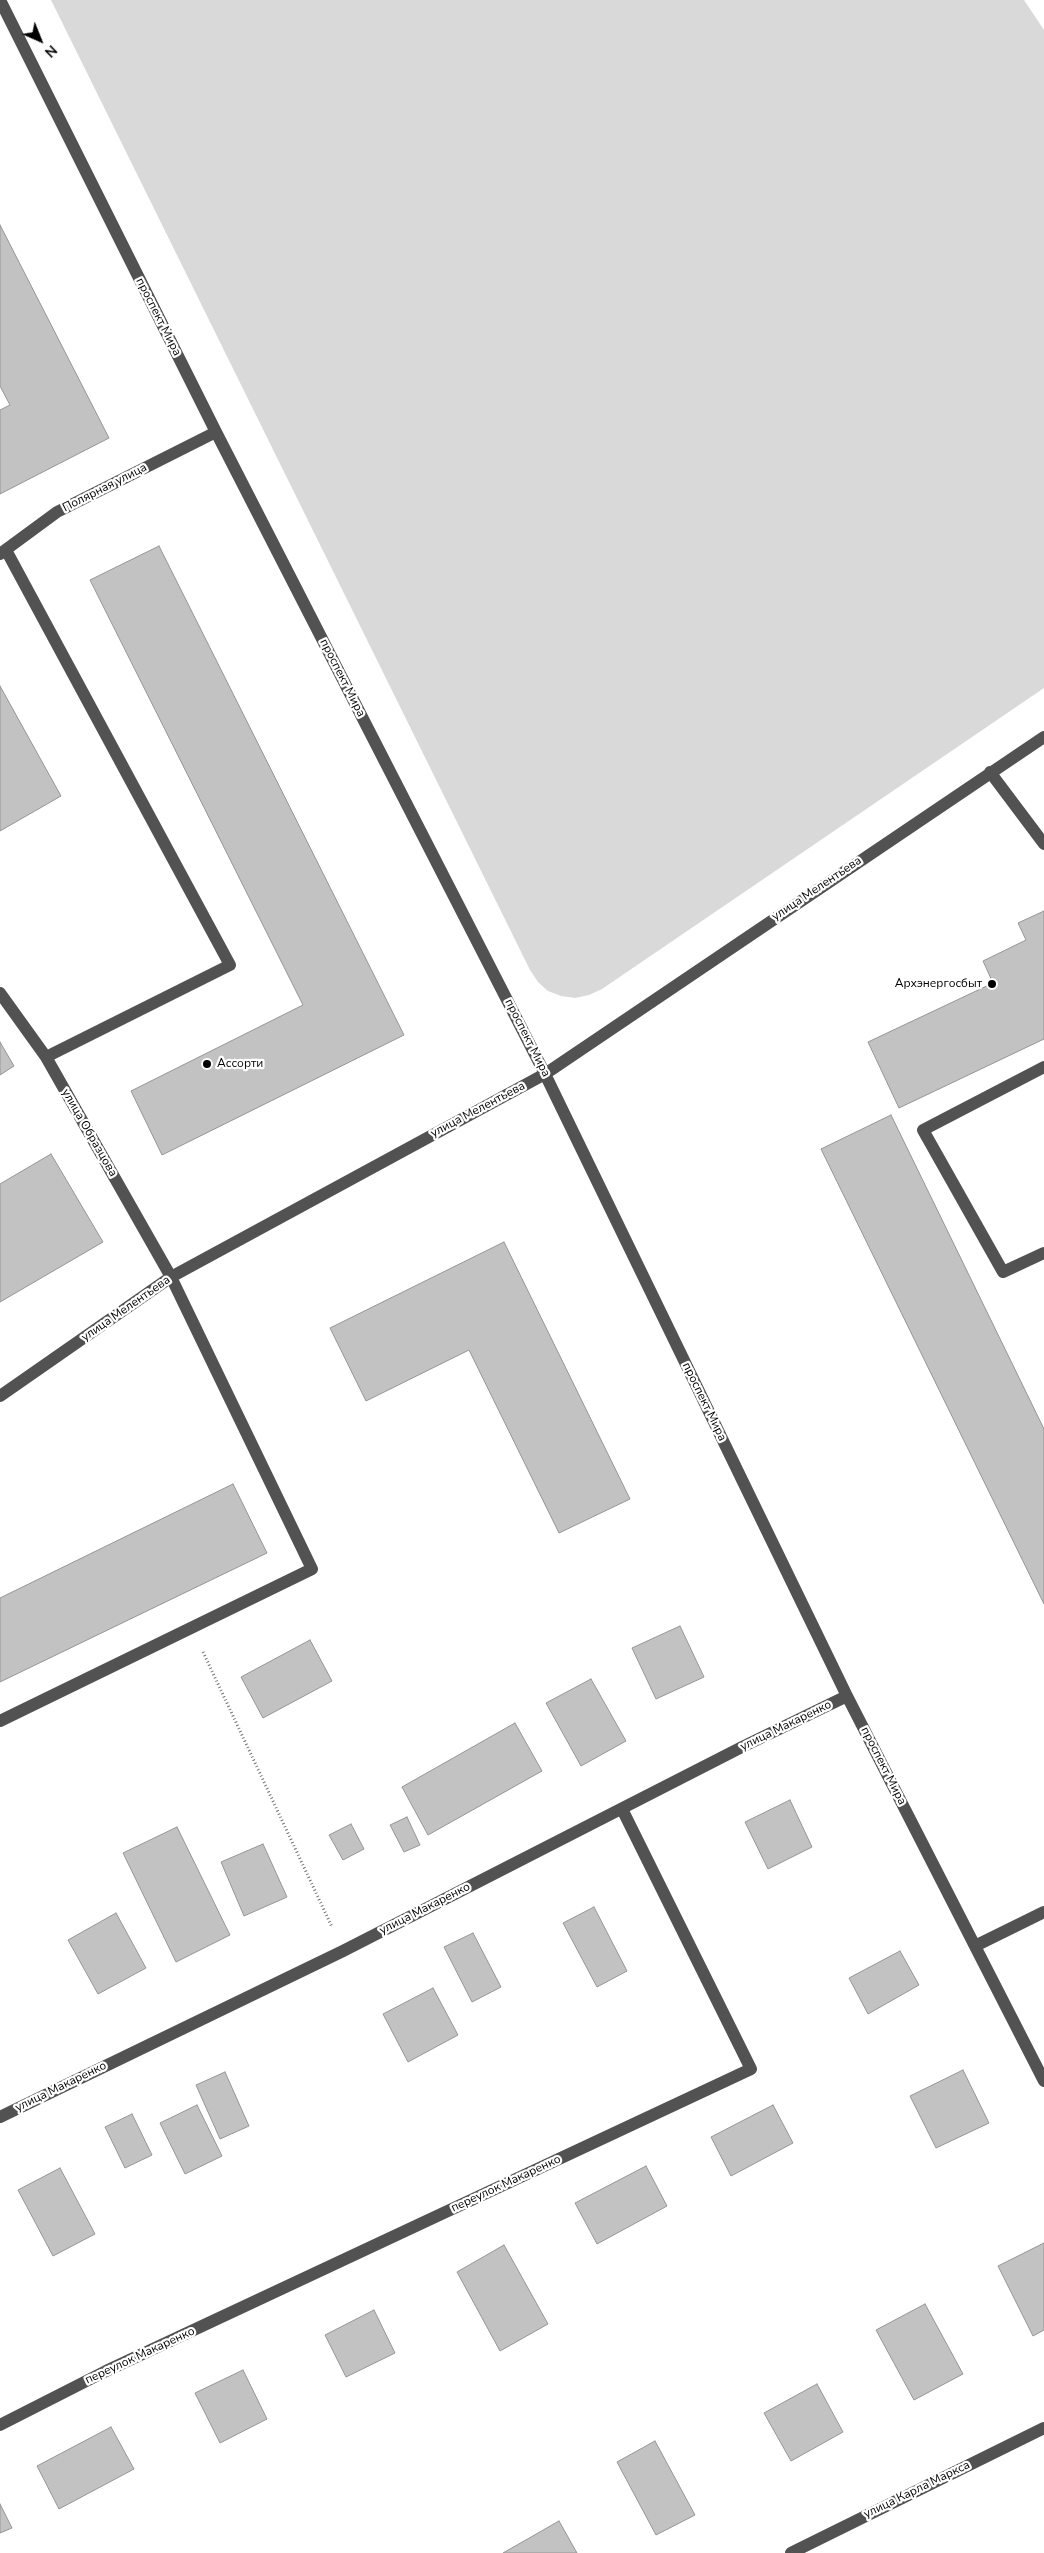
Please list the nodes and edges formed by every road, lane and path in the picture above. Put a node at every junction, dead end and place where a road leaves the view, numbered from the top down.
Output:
1 (0, 0) edge
2 (216, 432) junction
3 (3, 552) edge
4 (1044, 738) edge
5 (990, 772) junction
6 (1044, 844) edge
7 (0, 993) edge
8 (46, 1057) junction
9 (1044, 1067) edge
10 (545, 1074) junction
11 (1044, 1253) edge
12 (171, 1277) junction
13 (0, 1396) edge
14 (191, 1626) junction
15 (847, 1696) junction
16 (0, 1721) edge
17 (622, 1810) junction
18 (1044, 1912) edge
19 (975, 1946) junction
20 (342, 1951) junction
21 (1044, 2081) edge
22 (0, 2117) edge
23 (0, 2425) edge
24 (1044, 2428) edge
25 (791, 2553) edge

1 - 2 street, проспект Мира
2 - 3 street, Полярная улица
2 - 10 street, проспект Мира
3 - 8 street
4 - 5 street, улица Мелентьева
5 - 6 street
5 - 10 street, улица Мелентьева
7 - 8 street, улица Образцова
8 - 12 street, улица Образцова
9 - 11 street
10 - 12 street, улица Мелентьева
10 - 15 street, проспект Мира
12 - 13 street, улица Мелентьева
12 - 14 street, улица Образцова
14 - 16 street
14 - 20 path
15 - 17 street, улица Макаренко
15 - 19 street, проспект Мира
17 - 20 street, улица Макаренко
17 - 23 street, переулок Макаренко
18 - 19 street
19 - 21 street, проспект Мира
20 - 22 street, улица Макаренко
24 - 25 street, улица Карла Маркса

